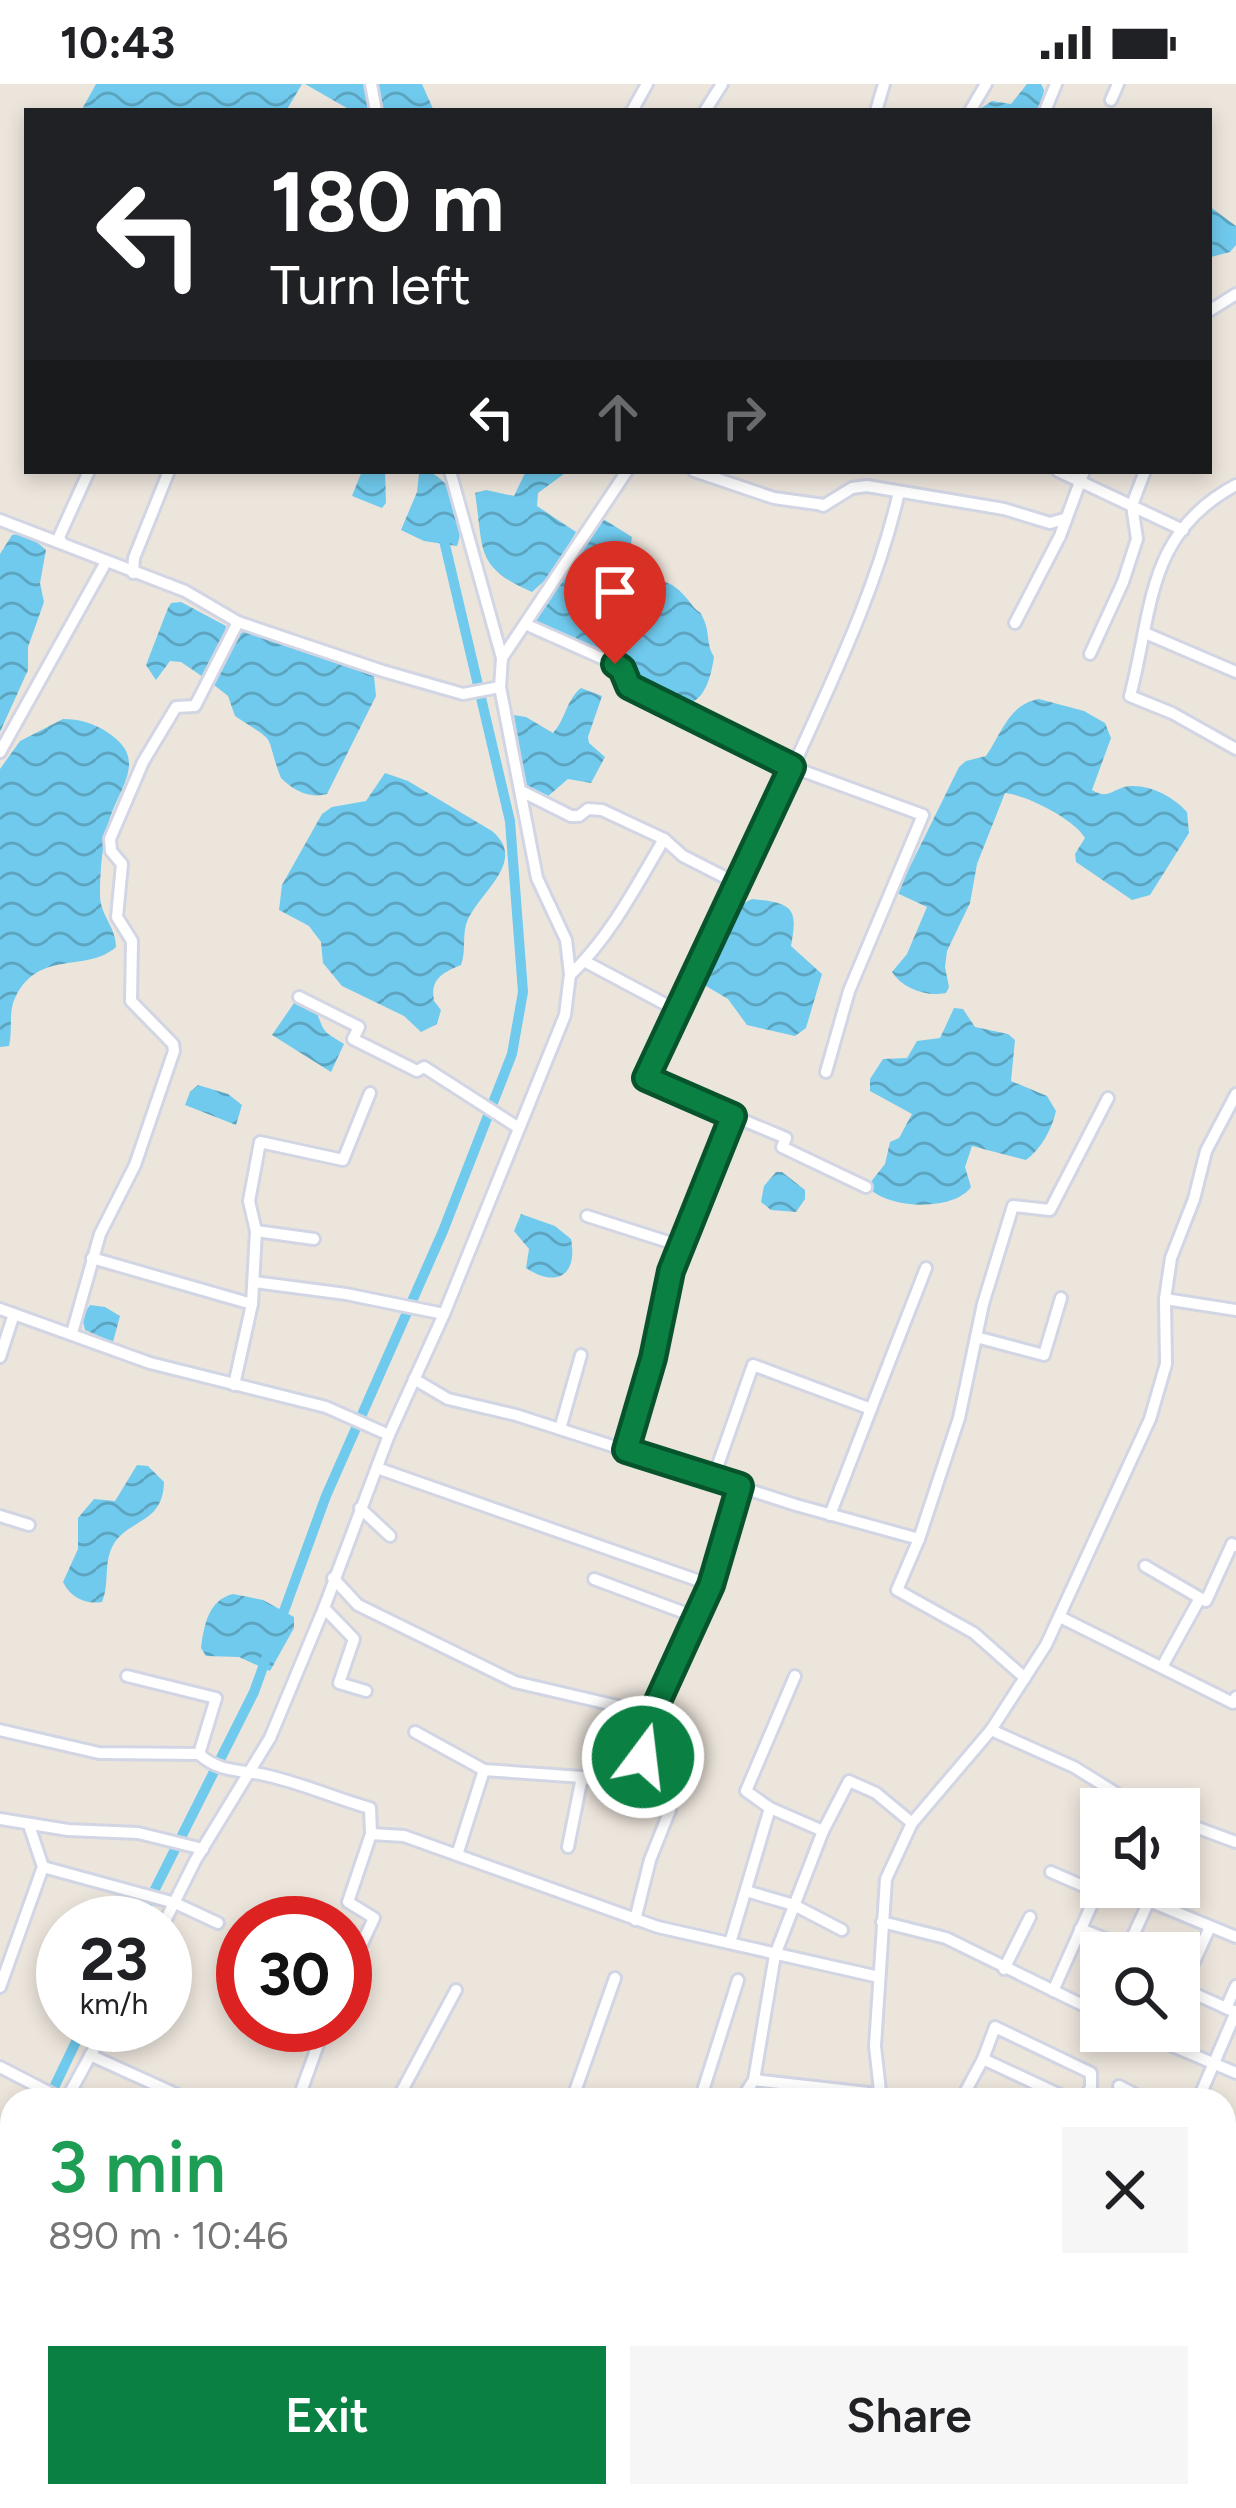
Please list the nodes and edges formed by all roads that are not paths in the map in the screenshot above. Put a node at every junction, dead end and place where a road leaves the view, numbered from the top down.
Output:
1 (1118, 84) edge
2 (1111, 100) dead end
3 (88, 474) edge
4 (168, 474) edge
5 (452, 474) edge
6 (625, 474) edge
7 (1144, 474) edge
8 (1082, 476) edge
9 (730, 477) edge
10 (1236, 484) edge
11 (899, 492) junction
12 (1132, 505) junction
13 (1064, 519) junction
14 (0, 520) edge
15 (1183, 530) junction
16 (62, 543) junction
17 (106, 562) junction
18 (134, 573) junction
19 (238, 622) junction
20 (1015, 622) dead end
21 (525, 624) junction
22 (1145, 633) junction
23 (1090, 654) dead end
24 (502, 658) junction
25 (1236, 672) edge
26 (496, 687) junction
27 (1236, 749) edge
28 (0, 752) edge
29 (792, 767) junction
30 (523, 792) junction
31 (664, 839) junction
32 (740, 886) junction
33 (584, 961) junction
34 (571, 974) junction
35 (298, 997) dead end
36 (678, 1011) junction
37 (826, 1072) dead end
38 (370, 1093) dead end
39 (1236, 1094) edge
40 (1108, 1098) dead end
41 (733, 1116) junction
42 (515, 1125) junction
43 (866, 1187) dead end
44 (587, 1216) dead end
45 (256, 1231) junction
46 (314, 1239) dead end
47 (681, 1246) junction
48 (92, 1258) junction
49 (926, 1268) dead end
50 (254, 1282) junction
51 (1061, 1298) dead end
52 (1165, 1299) junction
53 (252, 1304) junction
54 (0, 1309) edge
55 (1236, 1310) edge
56 (438, 1313) junction
57 (14, 1314) junction
58 (72, 1333) junction
59 (976, 1337) junction
60 (581, 1355) dead end
61 (0, 1357) edge
62 (415, 1379) junction
63 (234, 1385) junction
64 (871, 1409) junction
65 (560, 1429) junction
66 (383, 1433) junction
67 (626, 1450) junction
68 (376, 1468) junction
69 (712, 1479) junction
70 (740, 1486) junction
71 (360, 1508) junction
72 (830, 1515) junction
73 (0, 1516) edge
74 (29, 1526) dead end
75 (390, 1536) dead end
76 (919, 1539) junction
77 (1236, 1546) edge
78 (1145, 1567) dead end
79 (333, 1578) junction
80 (594, 1579) dead end
81 (711, 1585) junction
82 (1200, 1598) junction
83 (324, 1608) junction
84 (696, 1617) junction
85 (1060, 1617) junction
86 (1163, 1665) junction
87 (127, 1676) dead end
88 (795, 1676) dead end
89 (1025, 1678) junction
90 (366, 1691) dead end
91 (1236, 1697) edge
92 (652, 1714) junction
93 (0, 1730) edge
94 (991, 1730) junction
95 (415, 1732) dead end
96 (202, 1757) junction
97 (484, 1770) junction
98 (250, 1774) junction
99 (582, 1777) junction
100 (1107, 1788) edge
101 (635, 1793) junction
102 (770, 1808) junction
103 (0, 1819) edge
104 (912, 1823) junction
105 (29, 1825) junction
106 (1200, 1829) edge
107 (824, 1832) junction
108 (370, 1834) junction
109 (1236, 1842) edge
110 (568, 1847) dead end
111 (203, 1849) junction
112 (457, 1856) junction
113 (43, 1867) junction
114 (1051, 1872) dead end
115 (1080, 1882) edge
116 (746, 1891) junction
117 (144, 1896) edge
118 (174, 1896) edge
119 (350, 1896) edge
120 (794, 1905) junction
121 (1090, 1908) edge
122 (1167, 1908) edge
123 (1030, 1917) dead end
124 (634, 1920) junction
125 (883, 1922) junction
126 (1210, 1927) junction
127 (1080, 1929) junction
128 (842, 1930) dead end
129 (1087, 1932) edge
130 (1236, 1937) edge
131 (730, 1942) junction
132 (775, 1955) junction
133 (1004, 1969) junction
134 (615, 1978) dead end
135 (879, 1978) junction
136 (738, 1979) dead end
137 (1236, 1986) edge
138 (0, 1987) edge
139 (456, 1990) dead end
140 (1053, 1991) junction
141 (1080, 2004) edge
142 (1226, 2008) junction
143 (92, 2052) edge
144 (316, 2052) edge
145 (1187, 2052) edge
146 (90, 2055) junction
147 (982, 2060) junction
148 (1215, 2064) junction
149 (0, 2067) edge
150 (1236, 2073) edge
151 (754, 2080) junction
152 (1119, 2086) dead end
153 (41, 2088) edge
154 (72, 2088) edge
155 (163, 2088) edge
156 (304, 2088) edge
157 (403, 2088) edge
158 (576, 2088) edge
159 (704, 2088) edge
160 (749, 2088) edge
161 (813, 2088) edge
162 (878, 2088) edge
163 (967, 2088) edge
164 (1044, 2088) edge
165 (1090, 2088) edge
166 (1123, 2088) edge
167 (1204, 2088) edge

1 - 2 street
3 - 16 street
4 - 18 street
5 - 24 street
6 - 21 street
7 - 12 street
8 - 12 street
8 - 13 street
9 - 11 street
10 - 15 street
11 - 13 street
11 - 29 street
12 - 15 street
12 - 23 street
13 - 20 street
14 - 16 street
15 - 22 street
16 - 17 street
17 - 18 street
17 - 28 street
18 - 19 street
19 - 26 street
19 - 48 street
21 - 24 street
21 - 29 street
22 - 25 street
22 - 27 street
24 - 26 street
26 - 30 street
29 - 32 street
29 - 37 street
30 - 31 street
30 - 34 street
31 - 32 street
31 - 33 street
32 - 36 street
33 - 34 street
33 - 36 street
34 - 42 street
35 - 42 street
36 - 41 street
38 - 45 street
39 - 52 street
40 - 59 street
41 - 43 street
41 - 47 street
42 - 56 street
44 - 47 street
45 - 46 street
45 - 50 street
47 - 67 street
48 - 53 street
48 - 58 street
49 - 64 street
50 - 53 street
50 - 56 street
51 - 59 street
52 - 55 street
52 - 85 street
53 - 63 street
54 - 57 street
56 - 62 street
57 - 58 street
57 - 61 street
58 - 63 street
59 - 76 street
60 - 65 street
62 - 65 street
62 - 66 street
63 - 66 street
64 - 69 street
64 - 72 street
65 - 67 street
66 - 68 street
67 - 69 street
68 - 71 street
68 - 81 street
69 - 70 street
70 - 72 street
70 - 81 street
71 - 75 street
71 - 79 street
72 - 76 street
73 - 74 street
76 - 89 street
77 - 82 street
78 - 82 street
79 - 83 street
79 - 92 street
80 - 84 street
81 - 84 street
82 - 86 street
83 - 90 street
83 - 98 street
84 - 92 street
85 - 86 street
85 - 89 street
86 - 91 street
87 - 96 street
88 - 102 street
89 - 94 street
92 - 101 street
93 - 96 street
94 - 100 street
94 - 104 street
95 - 97 street
96 - 98 street
97 - 99 street
97 - 112 street
98 - 108 street
98 - 111 street
99 - 101 street
99 - 110 street
101 - 124 street
102 - 107 street
102 - 116 street
103 - 105 street
104 - 107 street
104 - 125 street
105 - 111 street
105 - 113 street
106 - 109 street
107 - 120 street
108 - 112 street
108 - 119 street
111 - 118 street
112 - 124 street
113 - 117 street
113 - 138 street
114 - 115 street
116 - 120 street
116 - 131 street
120 - 128 street
120 - 132 street
121 - 127 street
122 - 126 street
123 - 133 street
124 - 131 street
125 - 133 street
125 - 135 street
126 - 130 street
126 - 142 street
127 - 129 street
127 - 140 street
131 - 132 street
132 - 135 street
132 - 151 street
133 - 140 street
134 - 158 street
135 - 162 street
136 - 159 street
137 - 142 street
139 - 157 street
140 - 141 street
142 - 148 street
143 - 146 street
144 - 156 street
145 - 148 street
146 - 154 street
146 - 155 street
147 - 163 street
147 - 164 street
147 - 165 street
148 - 150 street
148 - 167 street
149 - 153 street
151 - 160 street
151 - 161 street
152 - 166 street

